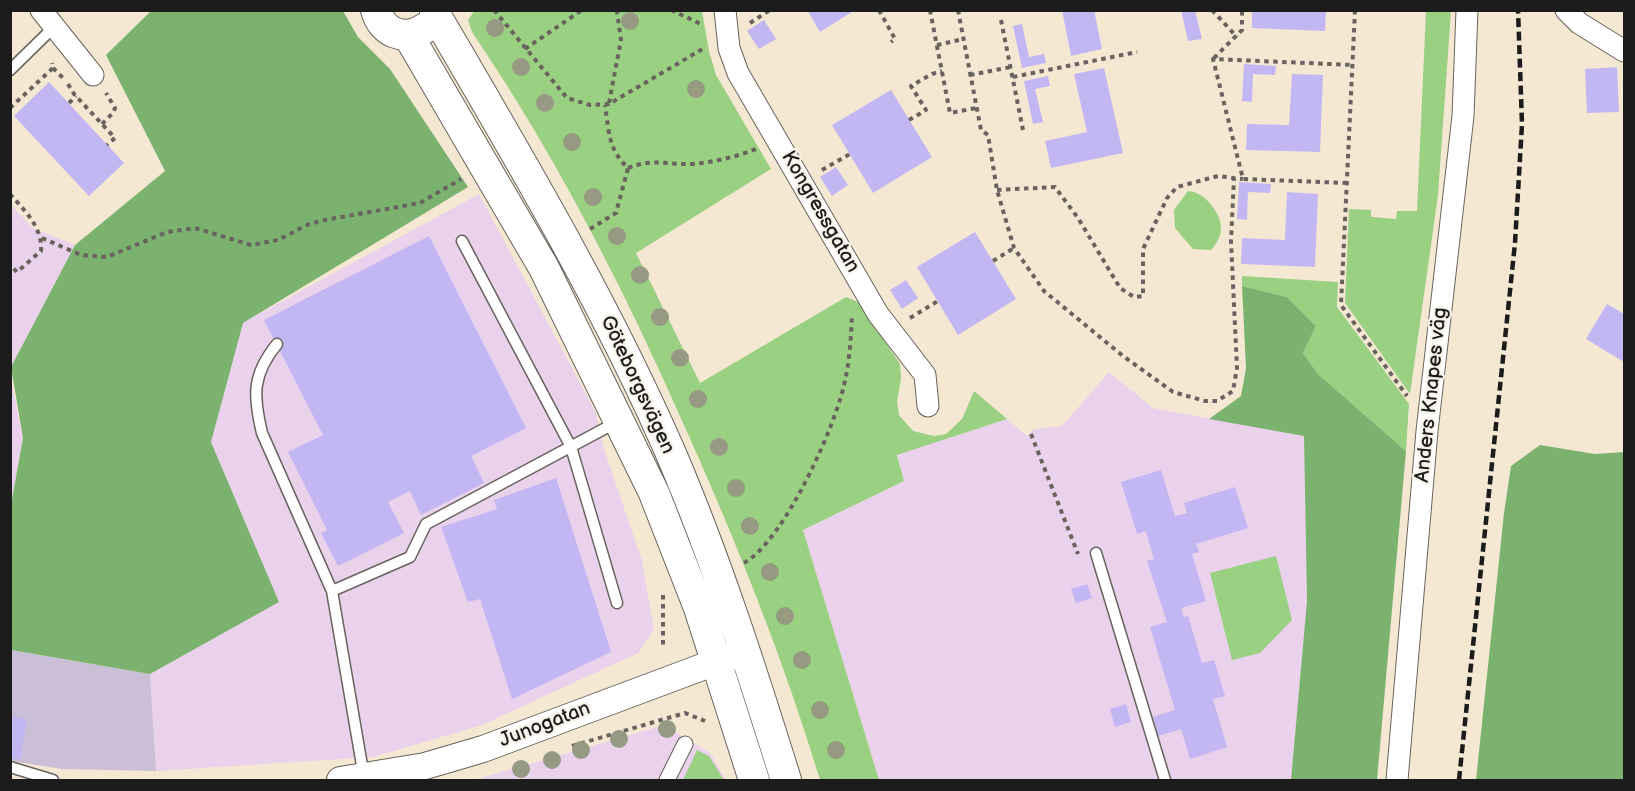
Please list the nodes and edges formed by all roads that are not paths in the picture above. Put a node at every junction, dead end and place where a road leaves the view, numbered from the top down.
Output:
1 (376, 10) edge
2 (725, 10) edge
3 (1467, 10) edge
4 (1566, 10) edge
5 (435, 12) edge
6 (48, 18) edge
7 (408, 35) junction
8 (1624, 51) edge
9 (10, 70) edge
10 (93, 75) dead end
11 (462, 241) dead end
12 (277, 344) dead end
13 (928, 406) dead end
14 (620, 421) junction
15 (571, 447) junction
16 (1096, 553) dead end
17 (332, 591) junction
18 (617, 603) dead end
19 (745, 651) junction
20 (716, 661) junction
21 (685, 744) dead end
22 (10, 767) edge
23 (53, 780) edge
24 (356, 780) edge
25 (667, 780) edge
26 (754, 780) edge
27 (786, 780) edge
28 (1165, 780) edge
29 (1396, 780) edge

1 - 7 main road
2 - 13 street, Kongressgatan
3 - 29 street, Anders Knapes väg
4 - 8 street
5 - 7 main road, Göteborgsvägen
5 - 19 main road, Göteborgsvägen
6 - 9 lane
6 - 10 street
7 - 14 main road, Göteborgsvägen
11 - 15 lane
12 - 17 lane
14 - 15 lane
14 - 20 main road, Göteborgsvägen
15 - 17 lane
15 - 18 lane
16 - 28 lane
17 - 24 lane
19 - 20 street, Junogatan
19 - 27 main road, Göteborgsvägen
20 - 24 street, Junogatan
20 - 26 main road, Göteborgsvägen
21 - 25 street
22 - 23 lane

